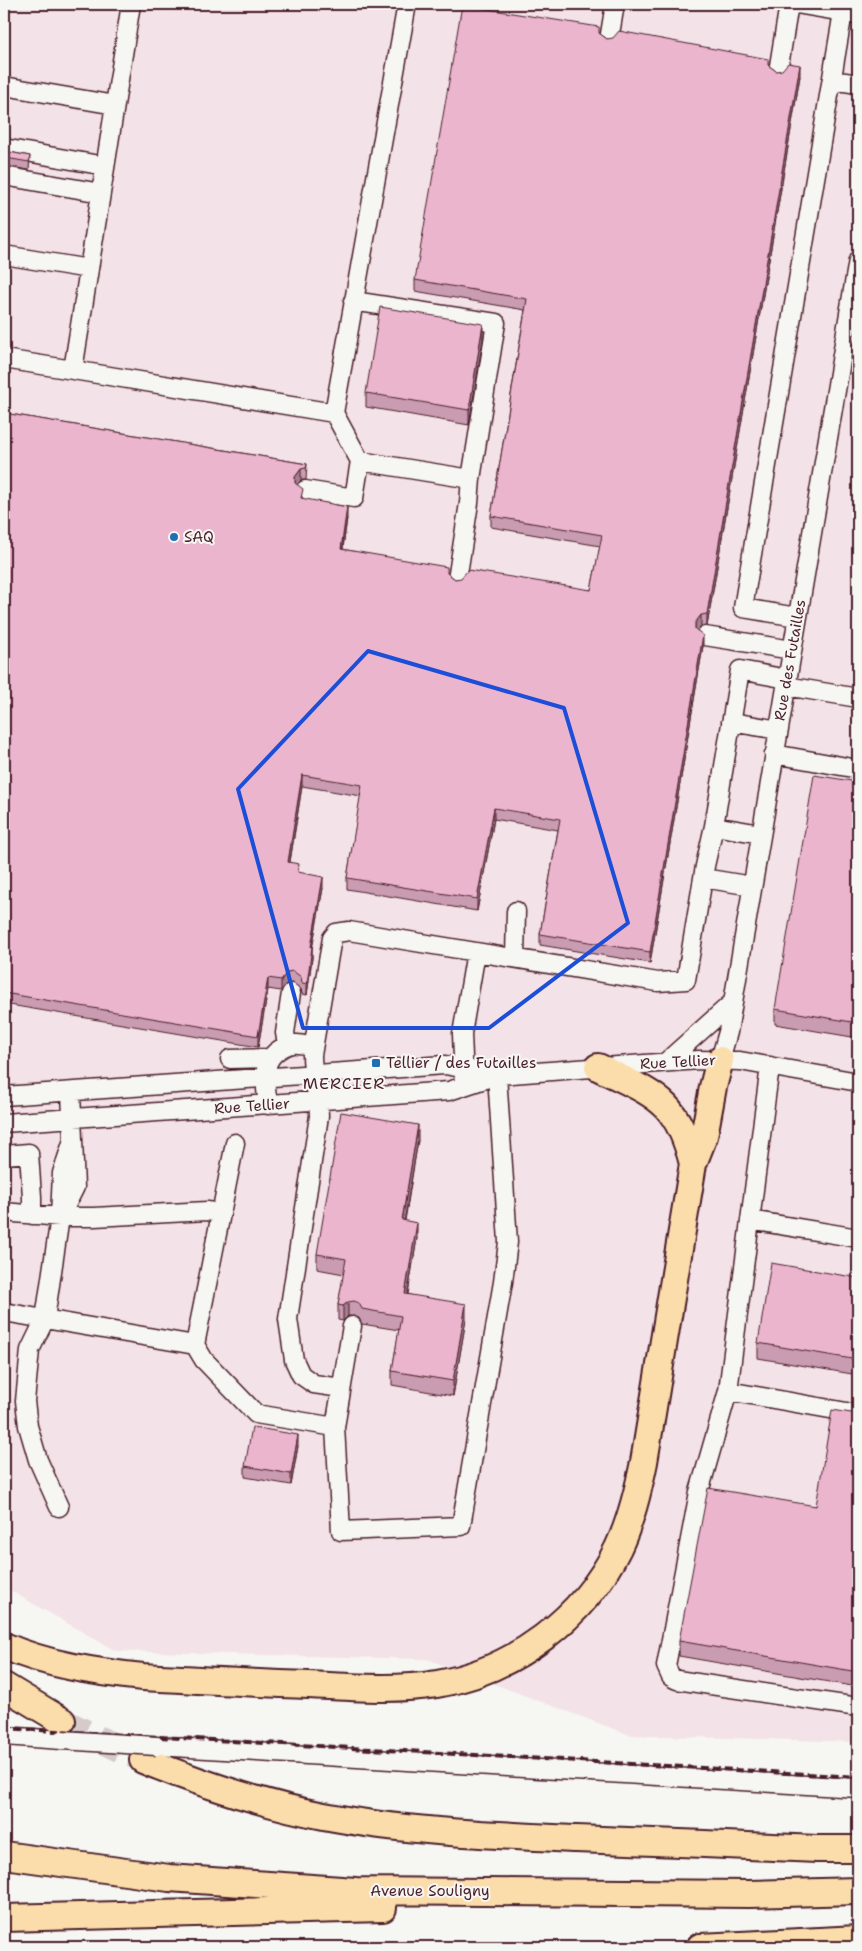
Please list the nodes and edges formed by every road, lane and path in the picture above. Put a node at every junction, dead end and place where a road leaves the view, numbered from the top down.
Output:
1 (131, 4) edge
2 (407, 4) edge
3 (615, 4) edge
4 (789, 4) edge
5 (796, 4) edge
6 (851, 13) edge
7 (609, 40) edge
8 (778, 72) edge
9 (832, 80) junction
10 (858, 84) edge
11 (4, 86) edge
12 (115, 105) junction
13 (4, 148) edge
14 (105, 166) junction
15 (4, 176) edge
16 (101, 193) junction
17 (4, 255) edge
18 (858, 260) edge
19 (89, 270) junction
20 (353, 301) junction
21 (4, 359) edge
22 (73, 370) junction
23 (334, 413) junction
24 (360, 461) junction
25 (471, 479) junction
26 (305, 490) edge
27 (457, 580) edge
28 (798, 617) junction
29 (705, 636) edge
30 (792, 650) junction
31 (787, 682) junction
32 (858, 698) edge
33 (731, 722) junction
34 (778, 730) junction
35 (774, 754) junction
36 (858, 769) edge
37 (714, 826) junction
38 (761, 834) junction
39 (703, 878) junction
40 (752, 886) junction
41 (516, 911) dead end
42 (476, 952) junction
43 (516, 958) junction
44 (291, 993) dead end
45 (733, 1002) junction
46 (287, 1044) junction
47 (313, 1047) junction
48 (269, 1058) junction
49 (230, 1059) dead end
50 (720, 1060) junction
51 (666, 1062) junction
52 (770, 1066) junction
53 (598, 1067) junction
54 (313, 1074) junction
55 (497, 1075) junction
56 (464, 1077) junction
57 (266, 1078) junction
58 (858, 1082) edge
59 (72, 1092) junction
60 (4, 1096) edge
61 (319, 1101) junction
62 (268, 1105) junction
63 (73, 1118) junction
64 (4, 1123) edge
65 (234, 1143) dead end
66 (4, 1155) edge
67 (693, 1164) junction
68 (4, 1212) edge
69 (221, 1213) junction
70 (32, 1214) junction
71 (60, 1217) junction
72 (750, 1220) junction
73 (858, 1238) edge
74 (4, 1312) edge
75 (45, 1319) junction
76 (352, 1326) dead end
77 (195, 1345) junction
78 (341, 1388) junction
79 (728, 1391) junction
80 (858, 1414) edge
81 (335, 1427) junction
82 (59, 1507) dead end
83 (4, 1646) edge
84 (4, 1686) edge
85 (858, 1707) edge
86 (62, 1730) junction
87 (4, 1736) edge
88 (149, 1753) junction
89 (858, 1788) edge
90 (858, 1849) edge
91 (4, 1855) edge
92 (858, 1891) edge
93 (749, 1894) junction
94 (4, 1918) edge
95 (858, 1939) edge
96 (700, 1947) edge

1 - 12 street
2 - 20 street
3 - 7 street
4 - 8 street
5 - 6 street
6 - 9 street
9 - 10 street
9 - 28 street
11 - 12 street
12 - 14 street
13 - 14 street
14 - 16 street
15 - 16 street
16 - 19 street
17 - 19 street
18 - 28 street, Rue des Futailles
19 - 22 street
20 - 23 street
20 - 25 street
21 - 22 street
22 - 23 street
23 - 24 street
24 - 25 street
24 - 26 street
25 - 27 street
28 - 30 street, Rue des Futailles
29 - 30 street
30 - 31 street, Rue des Futailles
31 - 32 street
31 - 33 street
31 - 34 street, Rue des Futailles
33 - 34 street
33 - 37 street
34 - 35 street, Rue des Futailles
35 - 36 street
35 - 38 street, Rue des Futailles
37 - 38 street
37 - 39 street
38 - 40 street, Rue des Futailles
39 - 40 street
39 - 43 street
40 - 45 street, Rue des Futailles
41 - 43 street
42 - 43 street
42 - 47 street
42 - 56 street
44 - 46 street
45 - 50 street, Rue des Futailles
45 - 51 street
46 - 47 street
46 - 48 street
47 - 54 street
48 - 49 street
48 - 57 street
50 - 51 street, Rue Tellier
50 - 52 street, Rue Tellier
50 - 67 highway
51 - 53 street, Rue Tellier
52 - 58 street, Rue Tellier
52 - 72 street
53 - 55 street, Rue Tellier
53 - 67 highway
54 - 56 street, Rue Tellier
54 - 57 street, Rue Tellier
54 - 61 street
55 - 56 street, Rue Tellier
55 - 81 street
56 - 61 street, Rue Tellier
57 - 59 street, Rue Tellier
57 - 62 street
59 - 60 street, Rue Tellier
59 - 63 street
61 - 62 street, Rue Tellier
61 - 78 street
62 - 63 street, Rue Tellier
63 - 64 street, Rue Tellier
63 - 71 street
65 - 69 street
66 - 70 street
67 - 83 highway
68 - 70 street
69 - 71 street
69 - 77 street
70 - 71 street
71 - 75 street
72 - 73 street
72 - 79 street
74 - 75 street
75 - 77 street
75 - 82 street
76 - 78 street
77 - 81 street
78 - 81 street
79 - 80 street
79 - 85 street
84 - 86 highway
86 - 87 street
86 - 88 street, bridge
88 - 89 street
88 - 90 highway
91 - 93 highway, Avenue Souligny
92 - 93 highway, Avenue Souligny
93 - 94 highway
95 - 96 highway

